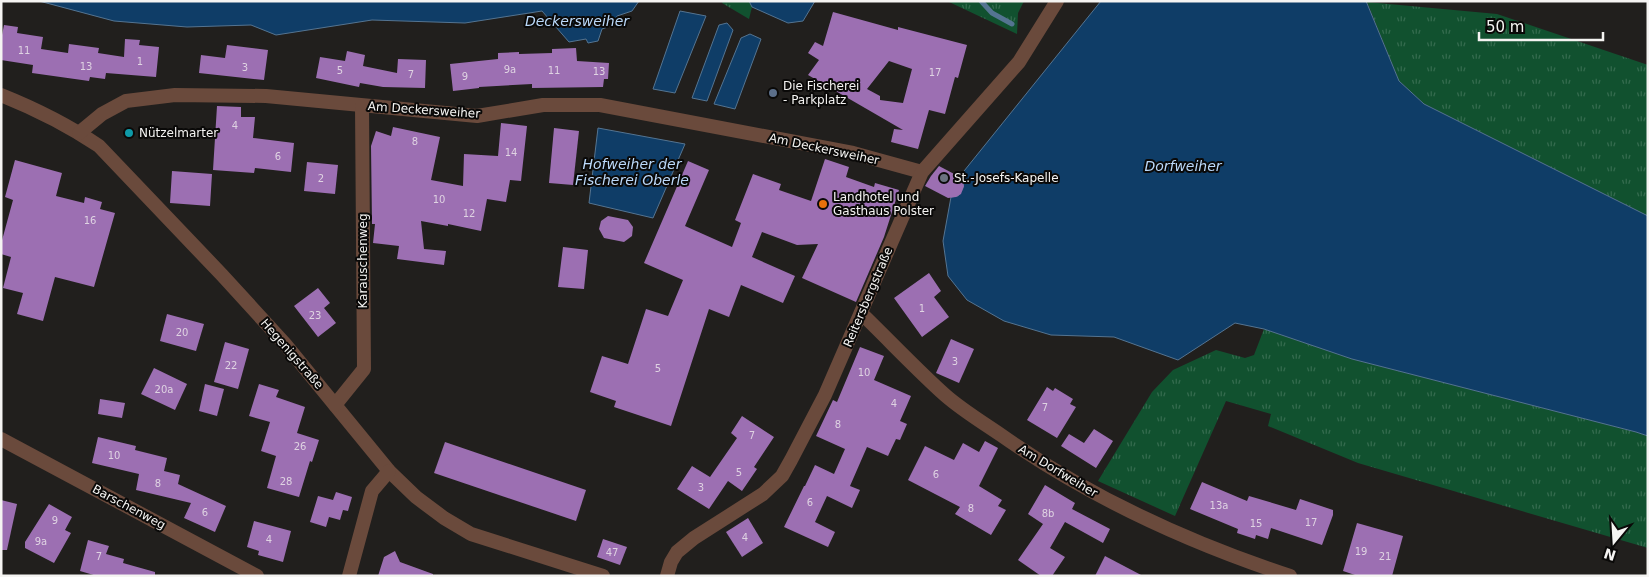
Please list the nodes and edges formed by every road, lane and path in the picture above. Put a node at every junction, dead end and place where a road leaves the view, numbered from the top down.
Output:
1 (1057, 1) edge
2 (1, 95) edge
3 (362, 106) junction
4 (79, 133) junction
5 (922, 172) junction
6 (861, 313) junction
7 (335, 405) junction
8 (1, 439) edge
9 (389, 471) junction
10 (257, 576) edge
11 (349, 576) edge
12 (603, 576) edge
13 (667, 576) edge
14 (1290, 576) edge

1 - 5 street, Reitersbergstraße
2 - 4 street, Hegenigstraße
3 - 4 street, Am Deckersweiher
3 - 5 street, Am Deckersweiher
3 - 7 street, Karauschenweg
4 - 7 street, Hegenigstraße
5 - 6 street, Reitersbergstraße
6 - 13 street, Reitersbergstraße
6 - 14 street, Am Dorfweiher
7 - 9 street, Hegenigstraße
8 - 10 street, Barschenweg
9 - 11 street
9 - 12 street, Hegenigstraße

